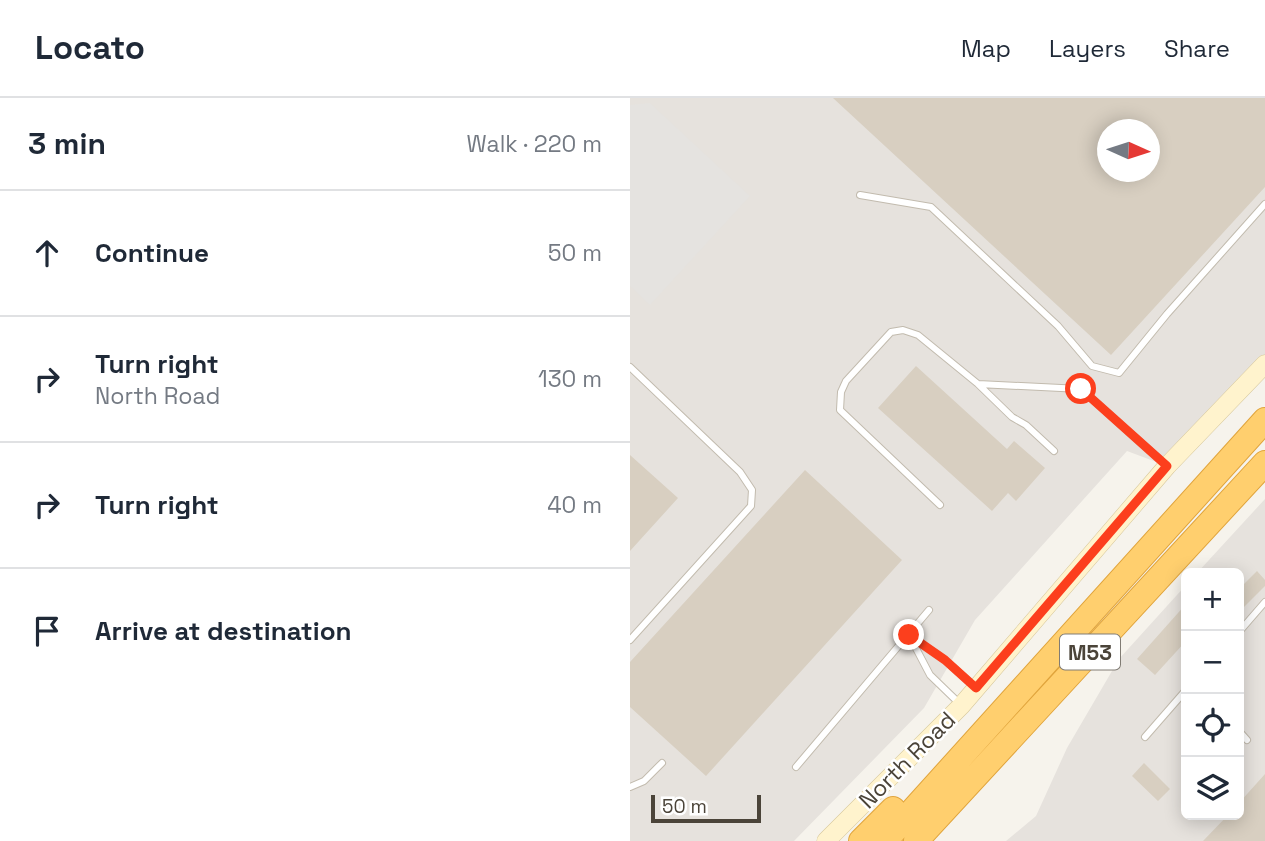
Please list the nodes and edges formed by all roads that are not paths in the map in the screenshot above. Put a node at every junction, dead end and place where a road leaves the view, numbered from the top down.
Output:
1 (860, 195) dead end
2 (1265, 205) edge
3 (1265, 364) edge
4 (630, 367) edge
5 (978, 384) junction
6 (1265, 420) edge
7 (1054, 451) dead end
8 (1265, 463) edge
9 (1167, 466) junction
10 (940, 505) dead end
11 (1265, 602) edge
12 (929, 610) dead end
13 (633, 631) edge
14 (1240, 631) edge
15 (909, 635) junction
16 (630, 640) edge
17 (1057, 652) junction
18 (976, 688) junction
19 (1183, 694) edge
20 (961, 706) junction
21 (1145, 737) dead end
22 (1244, 737) edge
23 (1247, 740) dead end
24 (662, 763) dead end
25 (796, 767) dead end
26 (973, 779) junction
27 (630, 787) edge
28 (826, 841) edge
29 (862, 841) edge
30 (884, 841) edge
31 (916, 841) edge
32 (927, 841) edge

1 - 2 lane
3 - 9 street, North Road
4 - 13 lane
5 - 7 lane
5 - 9 lane
5 - 10 lane
6 - 17 highway, M53
8 - 26 highway, M53
9 - 18 street, North Road
11 - 14 lane
12 - 15 lane
13 - 16 lane
15 - 18 lane
15 - 20 lane
15 - 25 lane
17 - 29 highway
17 - 30 highway, M53
18 - 20 street, North Road
19 - 21 lane
20 - 28 street, North Road
22 - 23 lane
24 - 27 lane
26 - 31 highway, M53
26 - 32 highway

